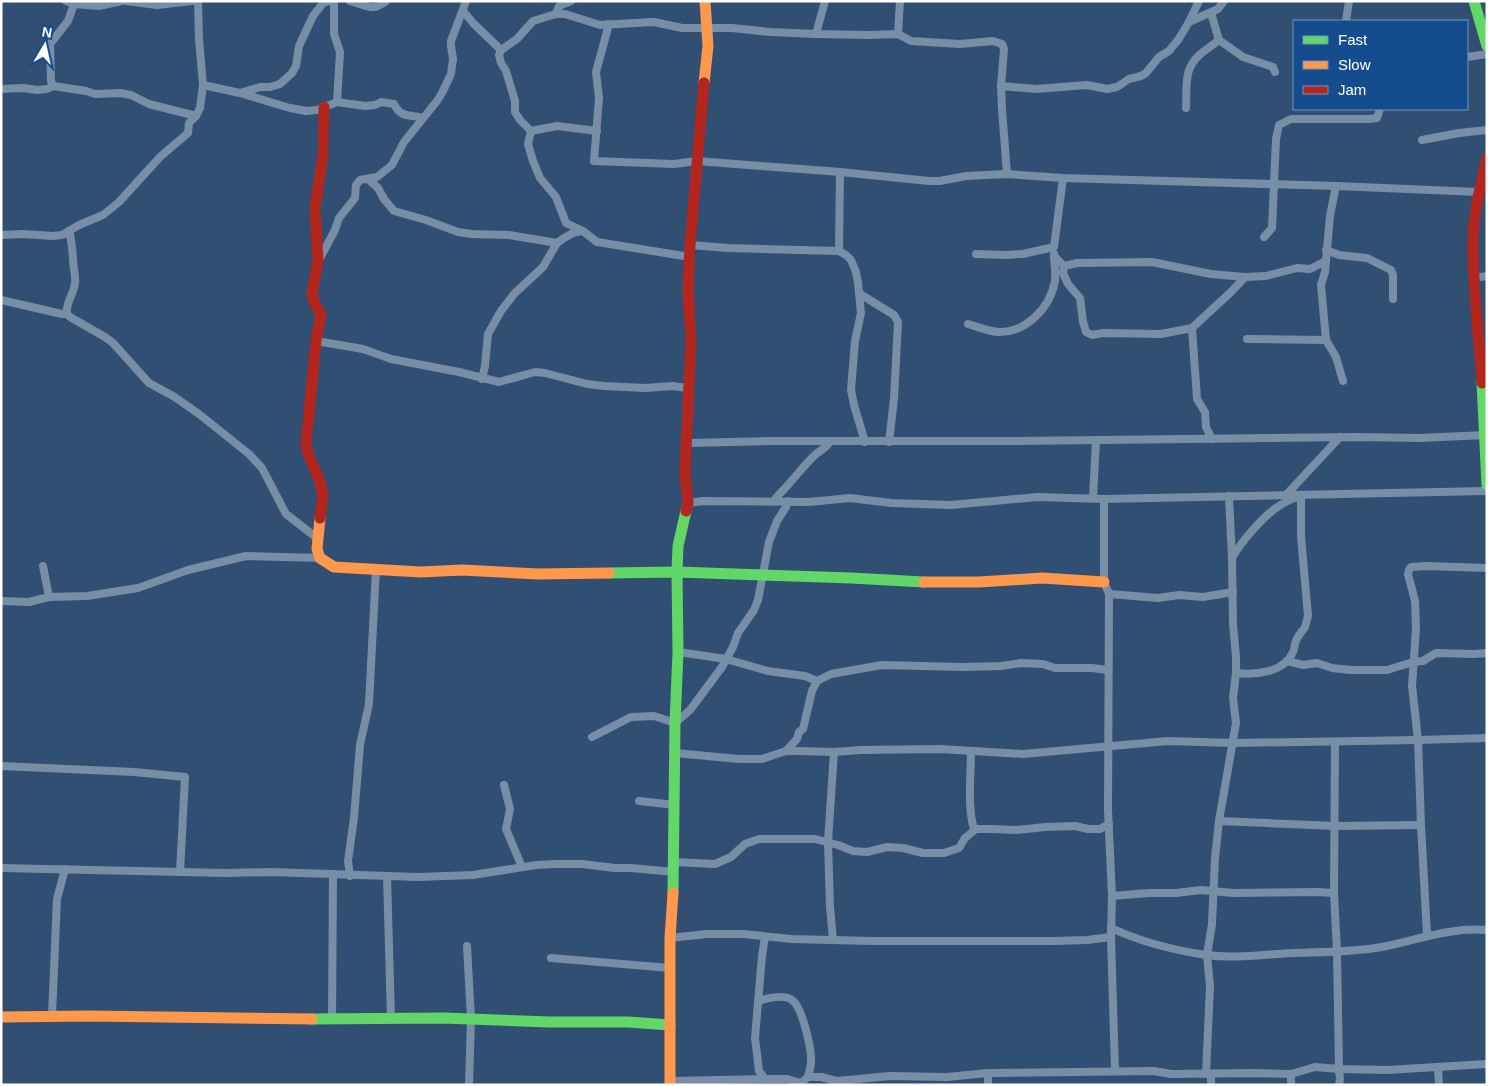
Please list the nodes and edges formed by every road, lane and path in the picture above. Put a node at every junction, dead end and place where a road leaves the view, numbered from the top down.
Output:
1 (66, 1) edge
2 (122, 1) edge
3 (126, 1) edge
4 (192, 1) edge
5 (198, 1) edge
6 (329, 1) edge
7 (334, 1) edge
8 (350, 1) edge
9 (386, 1) edge
10 (466, 1) edge
11 (571, 1) edge
12 (705, 1) edge
13 (825, 1) edge
14 (900, 1) edge
15 (1199, 1) edge
16 (1224, 1) edge
17 (1350, 1) edge
18 (1474, 1) edge
19 (74, 4) junction
20 (463, 11) junction
21 (1211, 13) junction
22 (556, 14) junction
23 (1346, 20) edge
24 (1189, 22) junction
25 (609, 24) junction
26 (706, 28) junction
27 (816, 34) junction
28 (898, 34) junction
29 (1219, 40) junction
30 (1487, 46) edge
31 (501, 50) junction
32 (1487, 54) edge
33 (1468, 57) edge
34 (1275, 72) dead end
35 (203, 85) junction
36 (53, 86) junction
37 (1001, 86) junction
38 (1, 89) edge
39 (240, 93) junction
40 (337, 102) junction
41 (324, 107) junction
42 (1186, 108) dead end
43 (1380, 110) edge
44 (196, 116) junction
45 (423, 118) junction
46 (1487, 130) edge
47 (531, 131) junction
48 (598, 131) junction
49 (1422, 140) dead end
50 (1487, 158) edge
51 (697, 161) junction
52 (840, 172) junction
53 (1007, 174) junction
54 (1063, 178) junction
55 (368, 179) junction
56 (1273, 184) junction
57 (1336, 186) junction
58 (1479, 192) junction
59 (69, 231) junction
60 (583, 231) junction
61 (1, 235) edge
62 (1264, 237) dead end
63 (557, 243) junction
64 (1054, 247) junction
65 (1326, 250) junction
66 (690, 251) junction
67 (839, 251) junction
68 (976, 254) dead end
69 (1054, 256) junction
70 (1326, 260) junction
71 (318, 262) junction
72 (1064, 266) junction
73 (1245, 276) junction
74 (1487, 276) edge
75 (1474, 278) junction
76 (860, 294) junction
77 (1393, 299) dead end
78 (1, 300) edge
79 (67, 314) junction
80 (968, 324) dead end
81 (1192, 328) junction
82 (1247, 338) dead end
83 (316, 340) junction
84 (1326, 340) junction
85 (1483, 346) edge
86 (482, 379) junction
87 (1343, 381) dead end
88 (688, 388) junction
89 (1485, 413) edge
90 (1485, 435) junction
91 (1340, 437) junction
92 (1212, 439) junction
93 (1096, 440) junction
94 (830, 441) junction
95 (865, 442) junction
96 (889, 442) junction
97 (686, 443) junction
98 (1487, 485) edge
99 (1487, 491) edge
100 (1286, 495) junction
101 (1301, 495) junction
102 (1229, 496) junction
103 (1094, 498) junction
104 (1104, 499) junction
105 (774, 501) junction
106 (788, 501) junction
107 (688, 503) junction
108 (317, 538) junction
109 (320, 558) junction
110 (1232, 558) junction
111 (43, 566) dead end
112 (1487, 568) edge
113 (376, 569) junction
114 (677, 572) junction
115 (763, 575) junction
116 (1104, 582) junction
117 (1233, 592) junction
118 (1109, 594) junction
119 (49, 597) junction
120 (1, 601) edge
121 (678, 652) junction
122 (1487, 653) edge
123 (726, 659) junction
124 (1287, 661) junction
125 (1414, 662) junction
126 (1108, 670) junction
127 (1236, 673) junction
128 (818, 681) junction
129 (675, 724) junction
130 (592, 737) dead end
131 (1487, 738) edge
132 (1418, 740) junction
133 (1335, 742) junction
134 (1232, 743) junction
135 (1109, 746) junction
136 (786, 751) junction
137 (971, 751) junction
138 (834, 752) junction
139 (675, 753) junction
140 (1, 766) edge
141 (504, 785) dead end
142 (639, 800) dead end
143 (675, 805) junction
144 (1219, 821) junction
145 (1109, 824) junction
146 (1421, 825) junction
147 (1335, 826) junction
148 (976, 830) junction
149 (828, 842) junction
150 (522, 867) junction
151 (674, 867) junction
152 (1, 868) edge
153 (65, 869) junction
154 (180, 872) junction
155 (333, 875) junction
156 (350, 876) junction
157 (388, 876) junction
158 (1214, 891) junction
159 (1334, 893) junction
160 (1112, 896) junction
161 (1487, 930) edge
162 (1111, 932) junction
163 (1427, 935) junction
164 (765, 937) junction
165 (670, 938) junction
166 (833, 940) junction
167 (468, 946) dead end
168 (1337, 952) junction
169 (1207, 955) junction
170 (551, 958) dead end
171 (670, 968) junction
172 (758, 1001) junction
173 (52, 1016) junction
174 (1, 1017) edge
175 (391, 1018) junction
176 (332, 1019) junction
177 (471, 1019) junction
178 (670, 1026) junction
179 (1487, 1064) edge
180 (1438, 1068) junction
181 (1339, 1069) junction
182 (1115, 1071) junction
183 (988, 1073) junction
184 (1209, 1074) junction
185 (1291, 1074) junction
186 (808, 1077) junction
187 (766, 1079) junction
188 (670, 1083) edge
189 (801, 1084) edge
190 (469, 1085) edge
191 (988, 1085) edge
192 (1211, 1085) edge
193 (1291, 1085) edge
194 (1339, 1085) edge
195 (1439, 1085) edge

1 - 19 street
2 - 19 street
3 - 4 street
5 - 35 street
6 - 39 street
7 - 40 street
8 - 9 street
10 - 20 street
11 - 22 street
12 - 26 street
13 - 27 street
14 - 28 street
15 - 24 street
16 - 21 street
17 - 23 street
18 - 30 street
19 - 36 street
20 - 31 street
20 - 45 street
21 - 24 street
21 - 29 street
22 - 25 street
22 - 31 street
24 - 37 street
25 - 26 street
25 - 48 street
26 - 27 street
26 - 51 street
27 - 28 street
28 - 37 street
29 - 34 street
29 - 42 street
31 - 47 street
32 - 33 street
35 - 39 street
35 - 44 street
36 - 38 street
36 - 44 street
37 - 53 street
39 - 41 street
40 - 41 street
40 - 45 street
41 - 71 street
43 - 56 street
44 - 59 street
45 - 55 street
46 - 49 street
47 - 48 street
47 - 60 street
48 - 51 street
50 - 58 street
51 - 52 street
51 - 66 street
52 - 53 street
52 - 67 street
53 - 54 street
54 - 56 street
54 - 64 street
55 - 63 street
55 - 71 street
56 - 57 street
56 - 62 street
57 - 58 street
57 - 65 street
58 - 75 street
59 - 61 street
59 - 79 street
60 - 63 street
60 - 66 street
63 - 86 street
64 - 68 street
64 - 69 street
65 - 70 street
65 - 77 street
66 - 67 street
66 - 88 street
67 - 76 street
69 - 72 street
69 - 80 street
70 - 73 street
70 - 84 street
71 - 83 street
72 - 73 street
72 - 81 street
73 - 81 street
74 - 75 street
75 - 85 street
76 - 95 street
76 - 96 street
78 - 79 street
79 - 108 street
81 - 92 street
82 - 84 street
83 - 86 street
83 - 108 street
84 - 87 street
85 - 89 street
86 - 88 street
88 - 97 street
89 - 90 street
90 - 91 street
90 - 98 street
91 - 92 street
91 - 100 street
92 - 93 street
93 - 96 street
93 - 103 street
94 - 95 street
94 - 97 street
94 - 105 street
95 - 96 street
97 - 107 street
99 - 101 street
100 - 101 street
100 - 102 street
101 - 110 street
101 - 124 street
102 - 104 street
102 - 110 street
103 - 104 street
103 - 106 street
104 - 116 street
105 - 106 street
105 - 107 street
106 - 115 street
107 - 114 street
108 - 109 street
109 - 113 street
109 - 119 street
110 - 117 street
111 - 119 street
112 - 125 street
113 - 114 street
113 - 156 street
114 - 115 street
114 - 121 street
115 - 116 street
115 - 123 street
116 - 118 street
117 - 118 street
117 - 127 street
118 - 126 street
119 - 120 street
121 - 123 street
121 - 129 street
122 - 125 street
123 - 128 street
123 - 129 street
124 - 125 street
124 - 127 street
125 - 132 street
126 - 128 street
126 - 135 street
127 - 134 street
128 - 136 street
129 - 130 street
129 - 139 street
131 - 132 street
132 - 133 street
132 - 146 street
133 - 134 street
133 - 147 street
134 - 135 street
134 - 144 street
135 - 137 street
135 - 145 street
136 - 138 street
136 - 139 street
137 - 138 street
137 - 148 street
138 - 149 street
139 - 143 street
140 - 154 street
141 - 150 street
142 - 143 street
143 - 151 street
144 - 147 street
144 - 158 street
145 - 148 street
145 - 160 street
146 - 147 street
146 - 163 street
147 - 159 street
148 - 149 street
149 - 151 street
149 - 166 street
150 - 151 street
150 - 157 street
151 - 165 street
152 - 153 street
153 - 154 street
153 - 173 street
154 - 155 street
155 - 156 street
155 - 176 street
156 - 157 street
157 - 175 street
158 - 159 street
158 - 160 street
158 - 169 street
159 - 168 street
160 - 162 street
161 - 163 street
162 - 166 street
162 - 169 street
162 - 182 street
163 - 168 street
164 - 165 street
164 - 166 street
164 - 172 street
165 - 171 street
167 - 177 street
168 - 169 street
168 - 181 street
169 - 184 street
170 - 171 street
171 - 178 street
172 - 186 street
172 - 187 street
173 - 174 street
173 - 176 street
175 - 176 street
175 - 177 street
177 - 178 street
177 - 190 street
178 - 188 street
179 - 180 street
180 - 181 street
180 - 195 street
181 - 185 street
181 - 194 street
182 - 183 street
182 - 184 street
183 - 186 street
183 - 191 street
184 - 185 street
184 - 192 street
185 - 193 street
186 - 189 street
187 - 188 street
187 - 189 street

